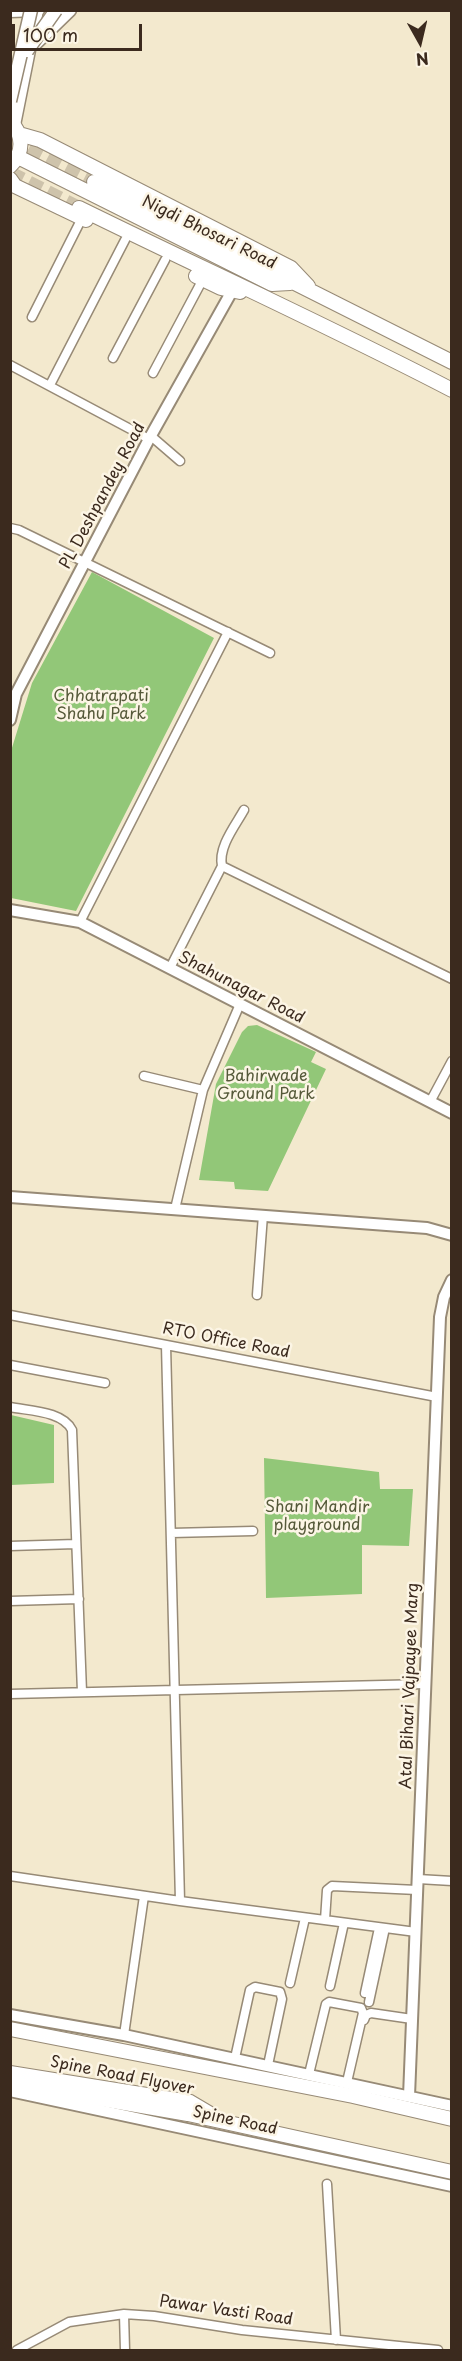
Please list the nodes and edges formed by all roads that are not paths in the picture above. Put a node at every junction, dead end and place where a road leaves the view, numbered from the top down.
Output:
1 (56, 10) edge
2 (70, 10) edge
3 (10, 11) edge
4 (36, 11) edge
5 (29, 50) junction
6 (16, 76) junction
7 (10, 101) edge
8 (15, 127) edge
9 (14, 162) edge
10 (10, 179) edge
11 (94, 182) tunnel mouth
12 (80, 213) junction
13 (125, 240) junction
14 (165, 260) junction
15 (203, 279) junction
16 (292, 282) junction
17 (232, 291) junction
18 (257, 294) junction
19 (316, 294) junction
20 (32, 317) dead end
21 (113, 358) dead end
22 (452, 363) edge
23 (10, 364) edge
24 (153, 373) dead end
25 (50, 385) junction
26 (452, 390) edge
27 (150, 437) junction
28 (180, 460) dead end
29 (10, 528) edge
30 (85, 563) junction
31 (228, 632) junction
32 (270, 652) dead end
33 (10, 720) edge
34 (244, 810) dead end
35 (222, 866) junction
36 (10, 910) edge
37 (80, 922) junction
38 (170, 968) junction
39 (452, 980) edge
40 (240, 1004) junction
41 (452, 1061) edge
42 (144, 1076) dead end
43 (203, 1090) junction
44 (430, 1102) junction
45 (452, 1113) edge
46 (10, 1197) edge
47 (175, 1209) junction
48 (263, 1215) junction
49 (452, 1235) edge
50 (452, 1280) edge
51 (257, 1295) dead end
52 (10, 1315) edge
53 (166, 1345) junction
54 (10, 1365) edge
55 (105, 1383) dead end
56 (437, 1397) junction
57 (10, 1407) edge
58 (253, 1531) dead end
59 (171, 1533) junction
60 (76, 1544) junction
61 (10, 1546) edge
62 (79, 1599) junction
63 (10, 1601) edge
64 (425, 1684) junction
65 (174, 1690) junction
66 (82, 1692) junction
67 (10, 1694) edge
68 (10, 1876) edge
69 (452, 1881) edge
70 (418, 1885) junction
71 (144, 1896) junction
72 (180, 1902) junction
73 (305, 1918) junction
74 (325, 1920) junction
75 (344, 1923) junction
76 (382, 1928) junction
77 (416, 1932) junction
78 (290, 1983) dead end
79 (330, 1986) dead end
80 (367, 1998) dead end
81 (10, 2015) edge
82 (412, 2019) junction
83 (10, 2029) edge
84 (124, 2035) junction
85 (235, 2058) junction
86 (268, 2065) junction
87 (10, 2073) edge
88 (309, 2074) junction
89 (350, 2082) junction
90 (10, 2083) edge
91 (10, 2091) edge
92 (410, 2096) junction
93 (452, 2106) edge
94 (452, 2119) edge
95 (225, 2122) junction
96 (452, 2172) edge
97 (327, 2184) dead end
98 (452, 2186) edge
99 (124, 2314) junction
100 (336, 2340) junction
101 (17, 2350) edge
102 (125, 2350) edge
103 (438, 2350) edge

1 - 6 main road, bridge
2 - 5 main road
3 - 4 main road
4 - 5 main road
4 - 6 main road, bridge
5 - 8 main road
6 - 7 main road, bridge
8 - 9 main road
8 - 19 main road
9 - 16 main road, Nigdi Bhosari Road
10 - 12 main road
11 - 16 main road
12 - 13 main road
12 - 18 main road
12 - 20 street
13 - 14 main road
13 - 25 street
14 - 15 main road
14 - 21 street
15 - 17 main road
15 - 24 street
16 - 19 main road, Nigdi Bhosari Road
17 - 18 main road
17 - 27 street, PL Deshpandey Road
18 - 26 main road, Nigdi Bhosari Road
19 - 22 main road, Nigdi Bhosari Road
23 - 25 street
25 - 27 street
27 - 28 street
27 - 30 street, PL Deshpandey Road
29 - 30 street
30 - 31 street
30 - 33 street, PL Deshpandey Road
31 - 32 street
31 - 37 street
34 - 35 street
35 - 38 street
35 - 39 street
36 - 37 street, Shahunagar Road
37 - 38 street, Shahunagar Road
38 - 40 street, Shahunagar Road
40 - 43 street
40 - 44 street, Shahunagar Road
41 - 44 street
42 - 43 street
43 - 47 street
44 - 45 street, Shahunagar Road
46 - 47 street
47 - 48 street
48 - 49 street
48 - 51 street
50 - 56 street, Atal Bihari Vajpayee Marg
52 - 53 street, RTO Office Road
53 - 56 street, RTO Office Road
53 - 59 street
54 - 55 street
56 - 64 street, Atal Bihari Vajpayee Marg
57 - 60 street
58 - 59 street
59 - 65 street
60 - 61 street
60 - 62 street
62 - 63 street
62 - 66 street
64 - 65 street
64 - 70 street, Atal Bihari Vajpayee Marg
65 - 66 street
65 - 72 street
66 - 67 street
68 - 71 street
69 - 70 street
70 - 74 street
70 - 77 street, Atal Bihari Vajpayee Marg
71 - 72 street
71 - 84 street
72 - 73 street
73 - 74 street
73 - 78 street
74 - 75 street
75 - 76 street
75 - 79 street
76 - 77 street
76 - 80 street
77 - 82 street, Atal Bihari Vajpayee Marg
81 - 84 street
82 - 89 street
82 - 92 street, Atal Bihari Vajpayee Marg
83 - 94 main road
84 - 85 street
85 - 86 street
85 - 86 street
86 - 88 street
87 - 95 main road, Spine Road Flyover
88 - 89 street
88 - 89 street
89 - 92 street
90 - 95 main road, Spine Road
91 - 98 street, Spine Road
92 - 93 street
95 - 96 main road, Spine Road
97 - 100 street
99 - 100 street, Pawar Vasti Road
99 - 101 street, Pawar Vasti Road
99 - 102 street
100 - 103 street, Pawar Vasti Road

